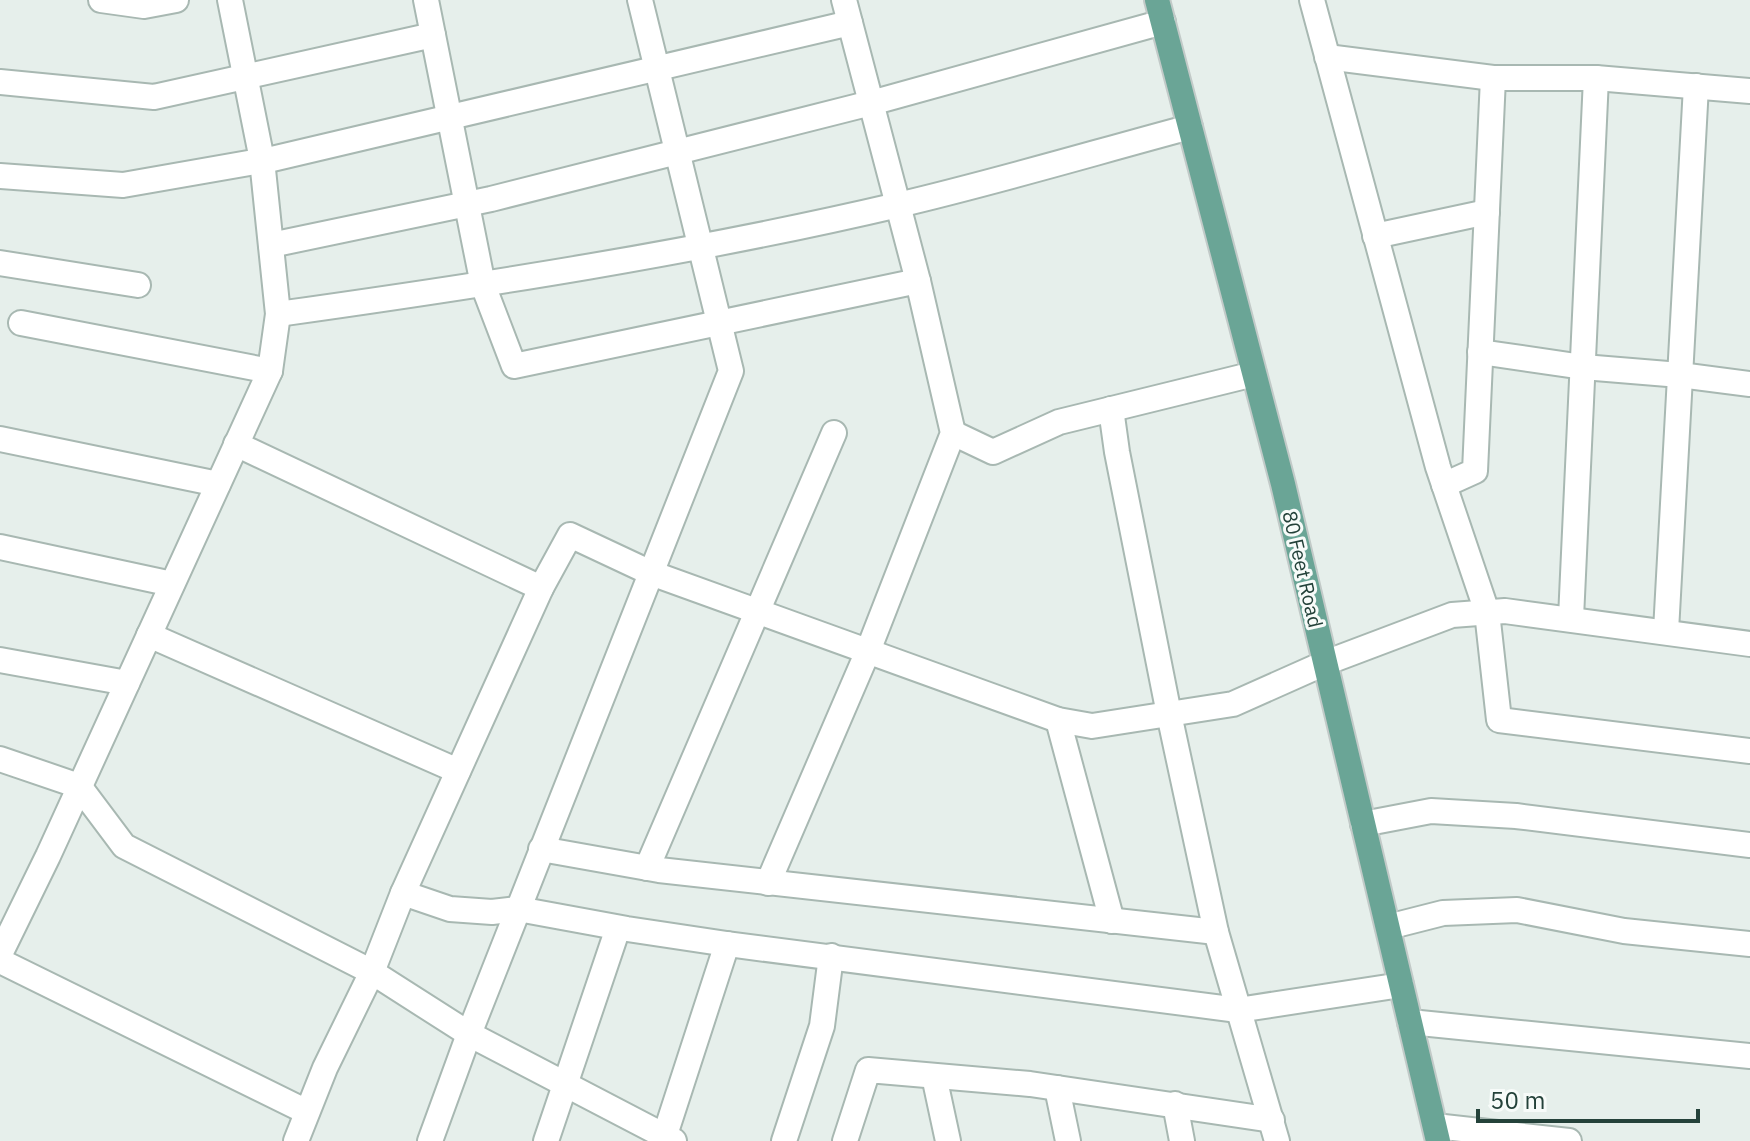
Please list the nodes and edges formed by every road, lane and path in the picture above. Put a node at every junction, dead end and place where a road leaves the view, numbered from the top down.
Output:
1 (101, 0) edge
2 (176, 0) edge
3 (230, 0) edge
4 (426, 0) edge
5 (640, 0) edge
6 (1312, 0) edge
7 (1160, 11) edge
8 (847, 12) edge
9 (433, 35) junction
10 (1327, 57) junction
11 (656, 69) junction
12 (246, 77) junction
13 (1493, 78) junction
14 (1596, 78) junction
15 (0, 82) edge
16 (1696, 86) junction
17 (1750, 91) edge
18 (871, 103) junction
19 (451, 117) junction
20 (1190, 127) junction
21 (677, 152) junction
22 (262, 160) junction
23 (0, 176) edge
24 (467, 204) junction
25 (898, 205) junction
26 (1487, 212) junction
27 (1375, 236) junction
28 (271, 245) junction
29 (700, 246) junction
30 (0, 263) edge
31 (918, 281) junction
32 (138, 285) dead end
33 (483, 285) junction
34 (278, 314) junction
35 (21, 323) dead end
36 (719, 323) junction
37 (1480, 352) junction
38 (1583, 367) junction
39 (270, 371) junction
40 (1254, 374) junction
41 (1680, 375) junction
42 (1750, 384) edge
43 (1111, 409) junction
44 (834, 433) dead end
45 (953, 433) junction
46 (0, 439) edge
47 (236, 444) junction
48 (218, 484) junction
49 (1444, 485) junction
50 (0, 547) edge
51 (651, 573) junction
52 (172, 584) junction
53 (541, 588) junction
54 (757, 612) junction
55 (1487, 612) junction
56 (1571, 618) junction
57 (1666, 631) junction
58 (149, 635) junction
59 (1750, 644) edge
60 (868, 651) junction
61 (0, 660) edge
62 (1325, 663) junction
63 (127, 683) junction
64 (1169, 714) junction
65 (1058, 720) junction
66 (1750, 751) edge
67 (0, 759) edge
68 (458, 771) junction
69 (79, 786) junction
70 (1363, 824) junction
71 (1750, 845) edge
72 (541, 849) junction
73 (647, 868) junction
74 (768, 883) junction
75 (403, 893) junction
76 (518, 909) junction
77 (1112, 921) junction
78 (1388, 927) junction
79 (618, 928) junction
80 (1216, 932) junction
81 (727, 944) junction
82 (1750, 944) edge
83 (0, 954) edge
84 (831, 956) junction
85 (0, 961) edge
86 (372, 972) junction
87 (1401, 985) junction
88 (1238, 1010) junction
89 (1410, 1022) junction
90 (469, 1034) junction
91 (1750, 1056) edge
92 (934, 1076) junction
93 (565, 1085) junction
94 (1057, 1088) junction
95 (1175, 1104) junction
96 (307, 1112) junction
97 (1274, 1130) edge
98 (1436, 1133) edge
99 (667, 1140) edge
100 (296, 1141) edge
101 (430, 1141) edge
102 (546, 1141) edge
103 (784, 1141) edge
104 (845, 1141) edge
105 (948, 1141) edge
106 (1068, 1141) edge
107 (1182, 1141) edge
108 (1569, 1141) edge

1 - 2 street
3 - 12 street
4 - 9 street
5 - 11 street
6 - 10 street
7 - 18 street
7 - 20 main road, 80 Feet Road
8 - 11 street
8 - 18 street
9 - 12 street
9 - 19 street
10 - 13 street
10 - 27 street
11 - 19 street
11 - 21 street
12 - 15 street
12 - 22 street
13 - 14 street
13 - 26 street
14 - 16 street
14 - 38 street
16 - 17 street
16 - 41 street
18 - 21 street
18 - 25 street
19 - 22 street
19 - 24 street
20 - 25 street
20 - 40 main road, 80 Feet Road
21 - 24 street
21 - 29 street
22 - 23 street
22 - 28 street
24 - 28 street
24 - 33 street
25 - 29 street
25 - 31 street
26 - 27 street
26 - 37 street
27 - 49 street
28 - 34 street
29 - 33 street
29 - 36 street
30 - 32 street
31 - 36 street
31 - 45 street
33 - 34 street
33 - 36 street
34 - 39 street
35 - 39 street
36 - 51 street
37 - 38 street
37 - 49 street
38 - 41 street
38 - 56 street
39 - 47 street
40 - 43 street
40 - 62 main road, 80 Feet Road
41 - 42 street
41 - 57 street
43 - 45 street
43 - 64 street
44 - 54 street
45 - 60 street
46 - 48 street
47 - 48 street
47 - 53 street
48 - 52 street
49 - 55 street
50 - 52 street
51 - 53 street
51 - 54 street
51 - 72 street
52 - 58 street
53 - 68 street
54 - 60 street
54 - 73 street
55 - 56 street
55 - 62 street
55 - 66 street
56 - 57 street
57 - 59 street
58 - 63 street
58 - 68 street
60 - 65 street
60 - 74 street
61 - 63 street
62 - 64 street
62 - 70 main road, 80 Feet Road
63 - 69 street
64 - 65 street
64 - 80 street
65 - 77 street
67 - 69 street
68 - 75 street
69 - 83 street
69 - 86 street
70 - 71 street
70 - 78 main road, 80 Feet Road
72 - 73 street
72 - 76 street
73 - 74 street
74 - 77 street
75 - 76 street
75 - 86 street
76 - 79 street
76 - 90 street
77 - 80 street
78 - 82 street
78 - 87 main road, 80 Feet Road
79 - 81 street
79 - 93 street
80 - 88 street
81 - 84 street
81 - 99 street
84 - 88 street
84 - 103 street
85 - 96 street
86 - 90 street
86 - 96 street
87 - 88 street
87 - 89 main road, 80 Feet Road
88 - 97 street
89 - 91 street
89 - 98 main road, 80 Feet Road
90 - 93 street
90 - 101 street
92 - 94 street
92 - 104 street
92 - 105 street
93 - 99 street
93 - 102 street
94 - 95 street
94 - 106 street
95 - 97 street
95 - 107 street
96 - 100 street
98 - 108 street

